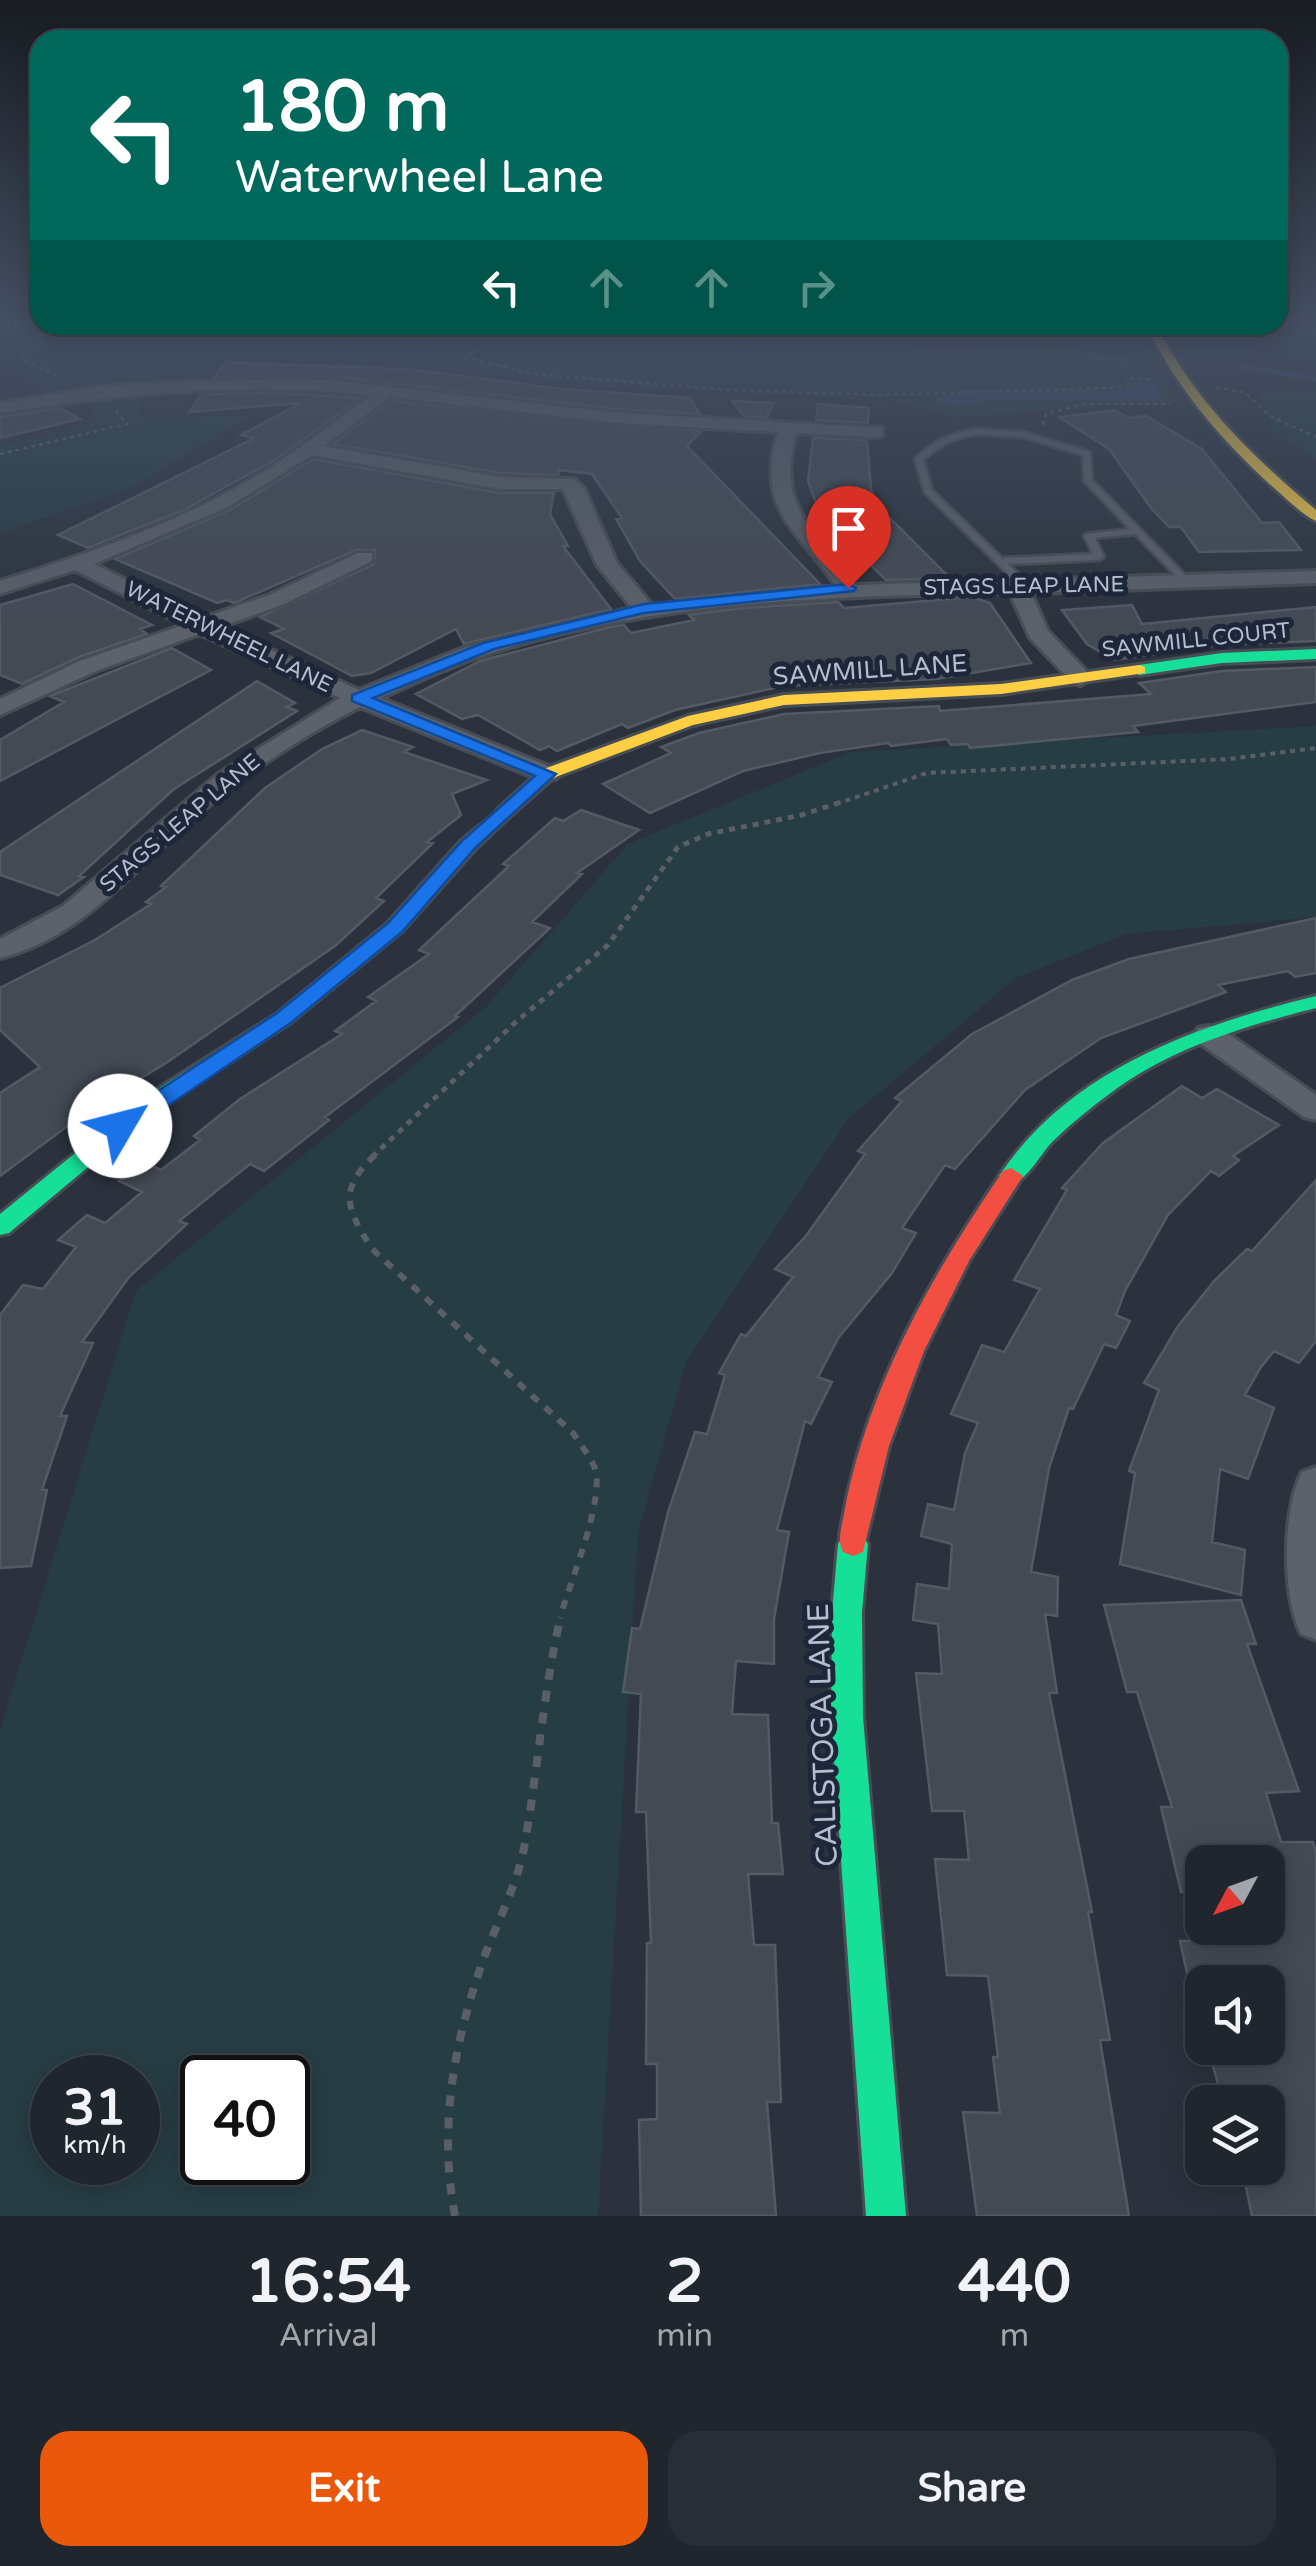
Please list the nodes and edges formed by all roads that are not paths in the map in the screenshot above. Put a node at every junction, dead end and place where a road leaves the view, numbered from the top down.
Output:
1 (341, 424) edge
2 (717, 424) edge
3 (1218, 424) edge
4 (1247, 424) edge
5 (788, 429) junction
6 (876, 432) dead end
7 (308, 449) junction
8 (1316, 491) edge
9 (1316, 517) edge
10 (1137, 532) junction
11 (365, 558) dead end
12 (1000, 560) junction
13 (78, 564) junction
14 (1316, 565) edge
15 (1316, 577) edge
16 (1186, 581) junction
17 (0, 588) edge
18 (848, 588) junction
19 (1012, 589) junction
20 (644, 609) junction
21 (205, 626) junction
22 (1316, 654) edge
23 (1081, 678) junction
24 (358, 698) junction
25 (0, 708) edge
26 (547, 774) junction
27 (0, 949) edge
28 (1316, 1002) edge
29 (1209, 1034) junction
30 (1316, 1110) edge
31 (0, 1227) edge
32 (1316, 1483) edge
33 (1316, 1621) edge
34 (886, 2216) edge

1 - 7 street
2 - 5 street
3 - 9 street
4 - 8 street
5 - 6 street
5 - 18 street
7 - 13 street
7 - 20 street
10 - 12 lane
10 - 12 lane
10 - 16 lane
11 - 21 street
12 - 19 lane
13 - 17 street
13 - 21 street, WATERWHEEL LANE
14 - 16 street, STAGS LEAP LANE
15 - 16 street, STAGS LEAP LANE
16 - 19 street, STAGS LEAP LANE
18 - 19 street, STAGS LEAP LANE
18 - 20 street, STAGS LEAP LANE
19 - 23 street
20 - 24 street, STAGS LEAP LANE
21 - 24 street, WATERWHEEL LANE
21 - 25 street
22 - 23 street, SAWMILL COURT
23 - 26 street, SAWMILL LANE
24 - 26 street, WATERWHEEL LANE
24 - 27 street, STAGS LEAP LANE
26 - 31 street, SAWMILL LANE
28 - 29 street, CALISTOGA LANE
29 - 30 street
29 - 34 street, CALISTOGA LANE
32 - 33 street

